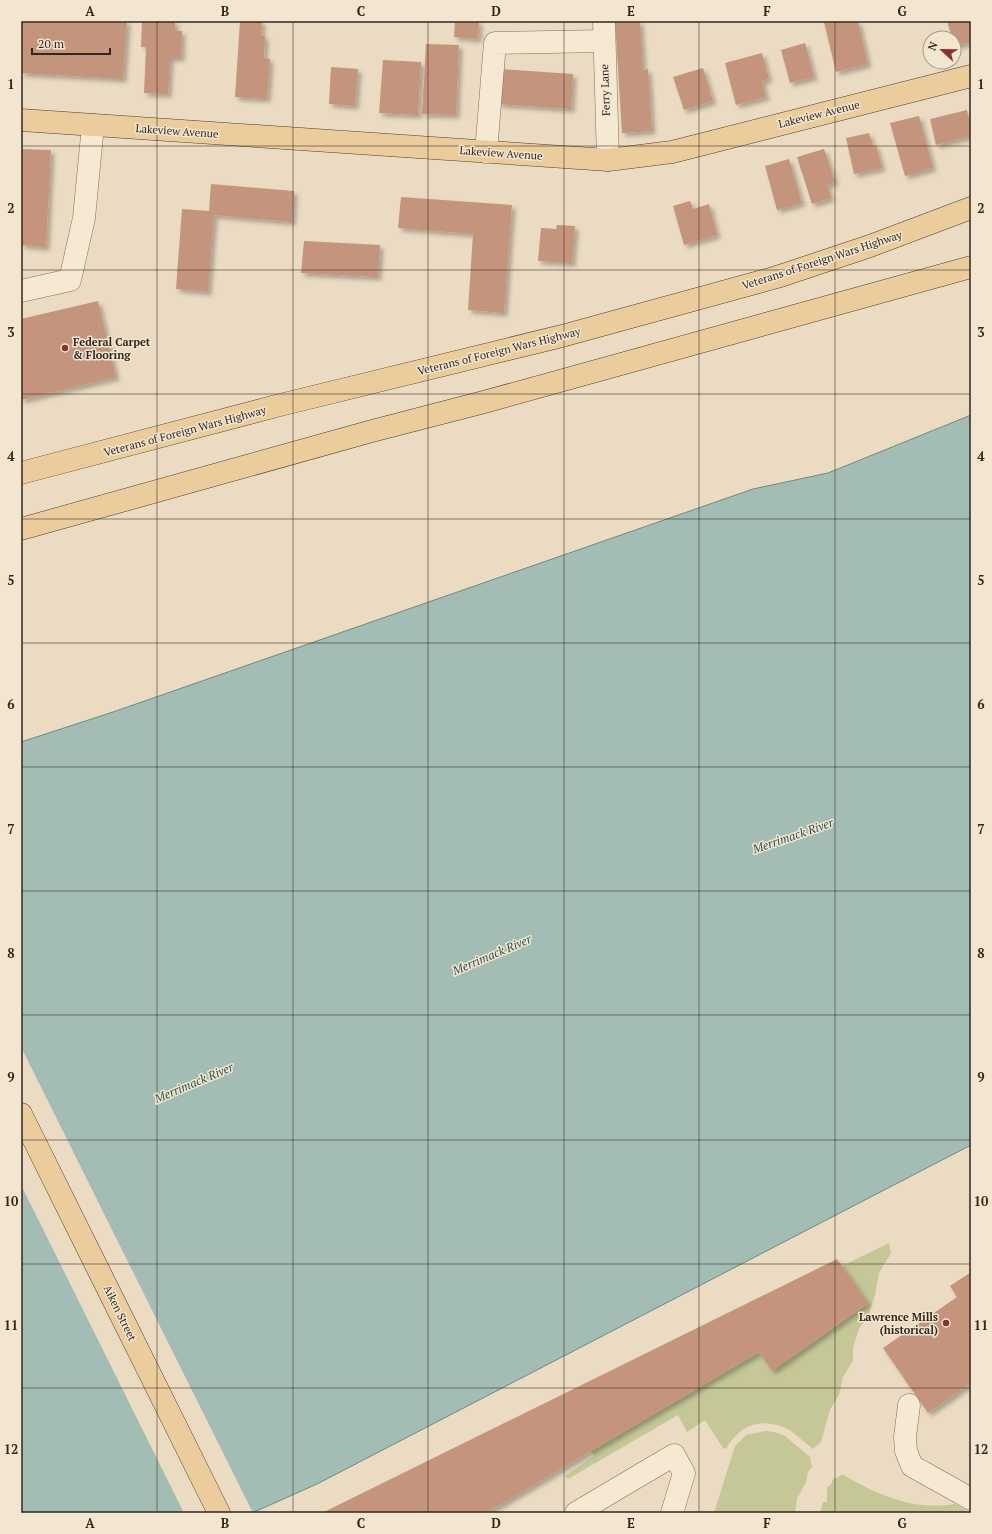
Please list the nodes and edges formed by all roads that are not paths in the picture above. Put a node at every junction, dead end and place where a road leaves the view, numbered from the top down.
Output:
1 (604, 31) edge
2 (971, 76) edge
3 (21, 120) edge
4 (93, 125) junction
5 (486, 152) junction
6 (608, 160) junction
7 (971, 208) edge
8 (971, 267) edge
9 (21, 291) edge
10 (21, 473) edge
11 (21, 529) edge
12 (21, 1114) edge
13 (909, 1405) dead end
14 (971, 1499) edge
15 (219, 1513) edge
16 (576, 1513) edge
17 (672, 1513) edge

1 - 5 street
1 - 6 street, Ferry Lane
2 - 6 main road, Lakeview Avenue
3 - 4 main road, Lakeview Avenue
4 - 5 main road, Lakeview Avenue
4 - 9 street
5 - 6 main road, Lakeview Avenue
7 - 10 main road, Veterans of Foreign Wars Highway
8 - 11 main road
12 - 15 main road, Aiken Street
13 - 14 street
16 - 17 street

